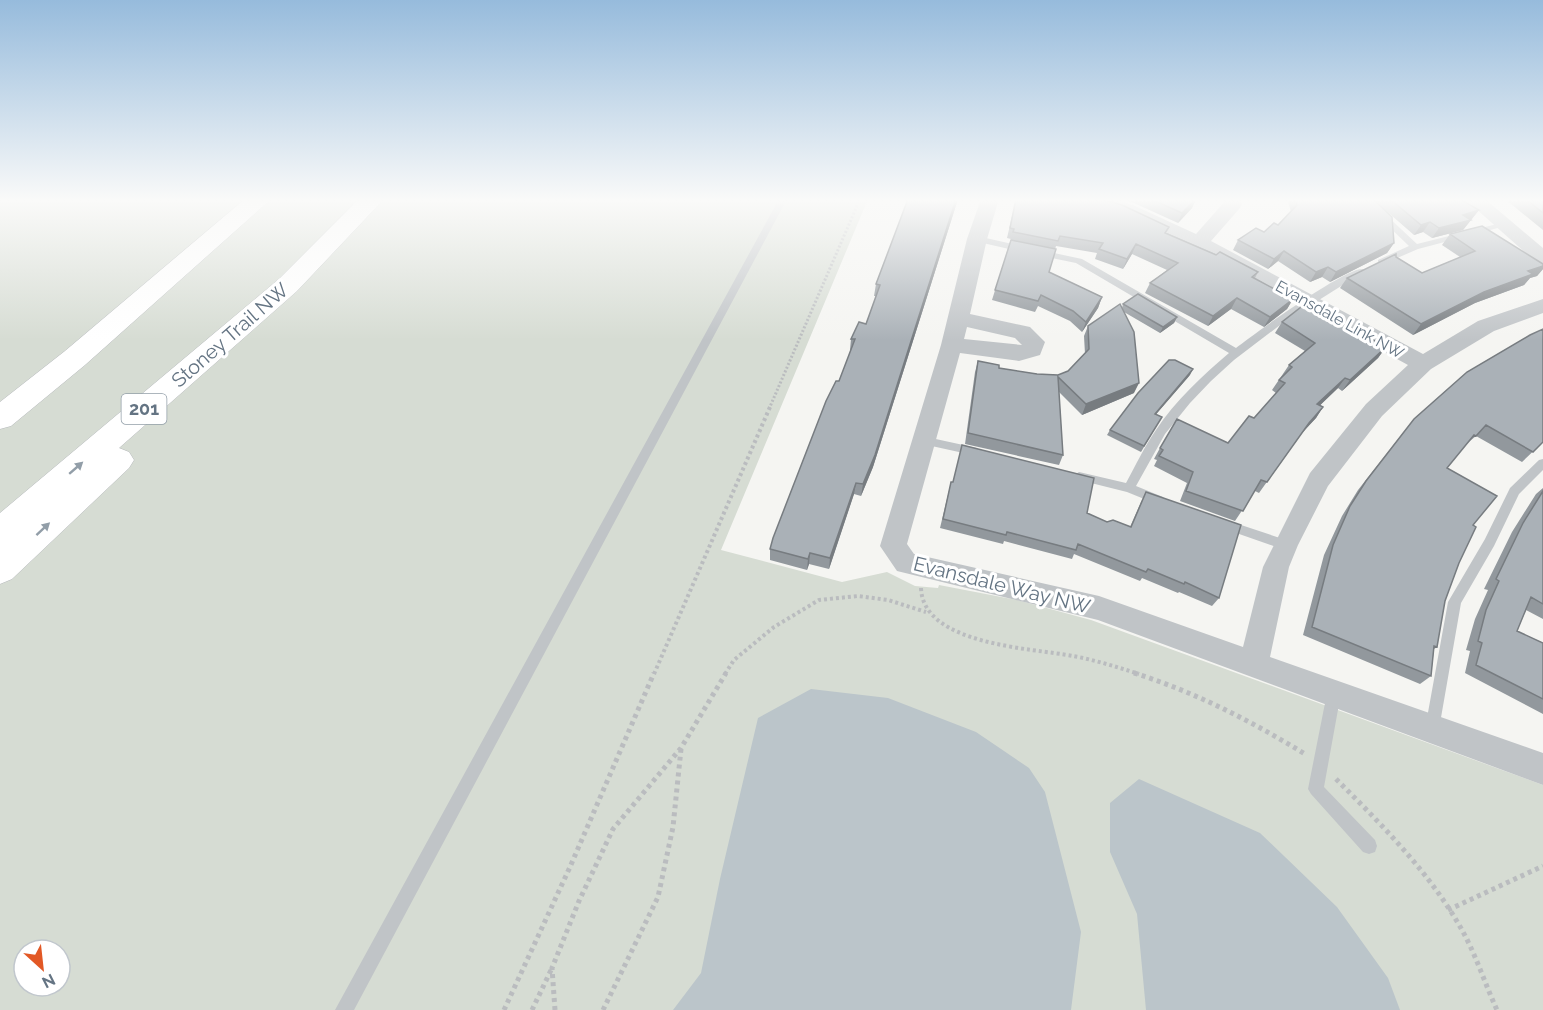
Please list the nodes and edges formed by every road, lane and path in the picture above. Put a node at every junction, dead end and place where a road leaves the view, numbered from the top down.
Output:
1 (191, 246) edge
2 (204, 246) edge
3 (326, 246) edge
4 (757, 246) edge
5 (840, 246) edge
6 (975, 246) edge
7 (1010, 246) edge
8 (1205, 246) edge
9 (1418, 246) edge
10 (1529, 246) edge
11 (1414, 247) joint
12 (1543, 258) edge
13 (288, 285) junction
14 (1307, 301) junction
15 (1543, 306) edge
16 (959, 318) junction
17 (952, 345) junction
18 (1237, 353) junction
19 (1423, 364) junction
20 (0, 395) edge
21 (0, 418) edge
22 (922, 440) junction
23 (989, 455) edge
24 (1543, 463) edge
25 (1065, 473) edge
26 (1129, 488) junction
27 (1171, 505) edge
28 (1213, 521) edge
29 (0, 533) edge
30 (1285, 545) junction
31 (0, 569) edge
32 (921, 584) dead end
33 (926, 613) junction
34 (1254, 663) junction
35 (1334, 693) junction
36 (1432, 729) junction
37 (681, 748) junction
38 (1321, 764) junction
39 (1543, 769) edge
40 (1369, 846) dead end
41 (1543, 866) edge
42 (1448, 910) junction
43 (552, 968) junction
44 (344, 1010) edge
45 (504, 1010) edge
46 (532, 1010) edge
47 (555, 1010) edge
48 (603, 1010) edge
49 (1497, 1010) edge

1 - 20 highway
2 - 21 highway
3 - 13 highway, Stoney Trail NW / 201
4 - 44 lane
5 - 45 path
6 - 16 street, Evansdale Way NW
7 - 18 lane
8 - 14 street, Evansdale Link NW
9 - 11 lane
10 - 12 street
11 - 14 lane
29 -> 13 highway, Stoney Trail NW / 201
31 -> 13 highway
14 - 18 lane
14 - 19 street, Evansdale Link NW
15 - 19 street
16 - 17 street, Evansdale Way NW
16 - 17 street
17 - 22 street, Evansdale Way NW
18 - 26 lane
19 - 30 street
22 - 23 lane
22 - 34 street, Evansdale Way NW
24 - 36 lane
25 - 26 lane
26 - 27 lane
28 - 30 lane
30 - 34 street
32 - 33 path
33 - 37 path
33 - 38 path
34 - 35 street, Evansdale Way NW
35 - 36 street, Evansdale Way NW
35 - 38 lane
36 - 39 street, Evansdale Way NW
37 - 43 path
37 - 48 path
38 - 40 lane
38 - 42 path
41 - 42 path
42 - 49 path
43 - 46 path
43 - 47 path

